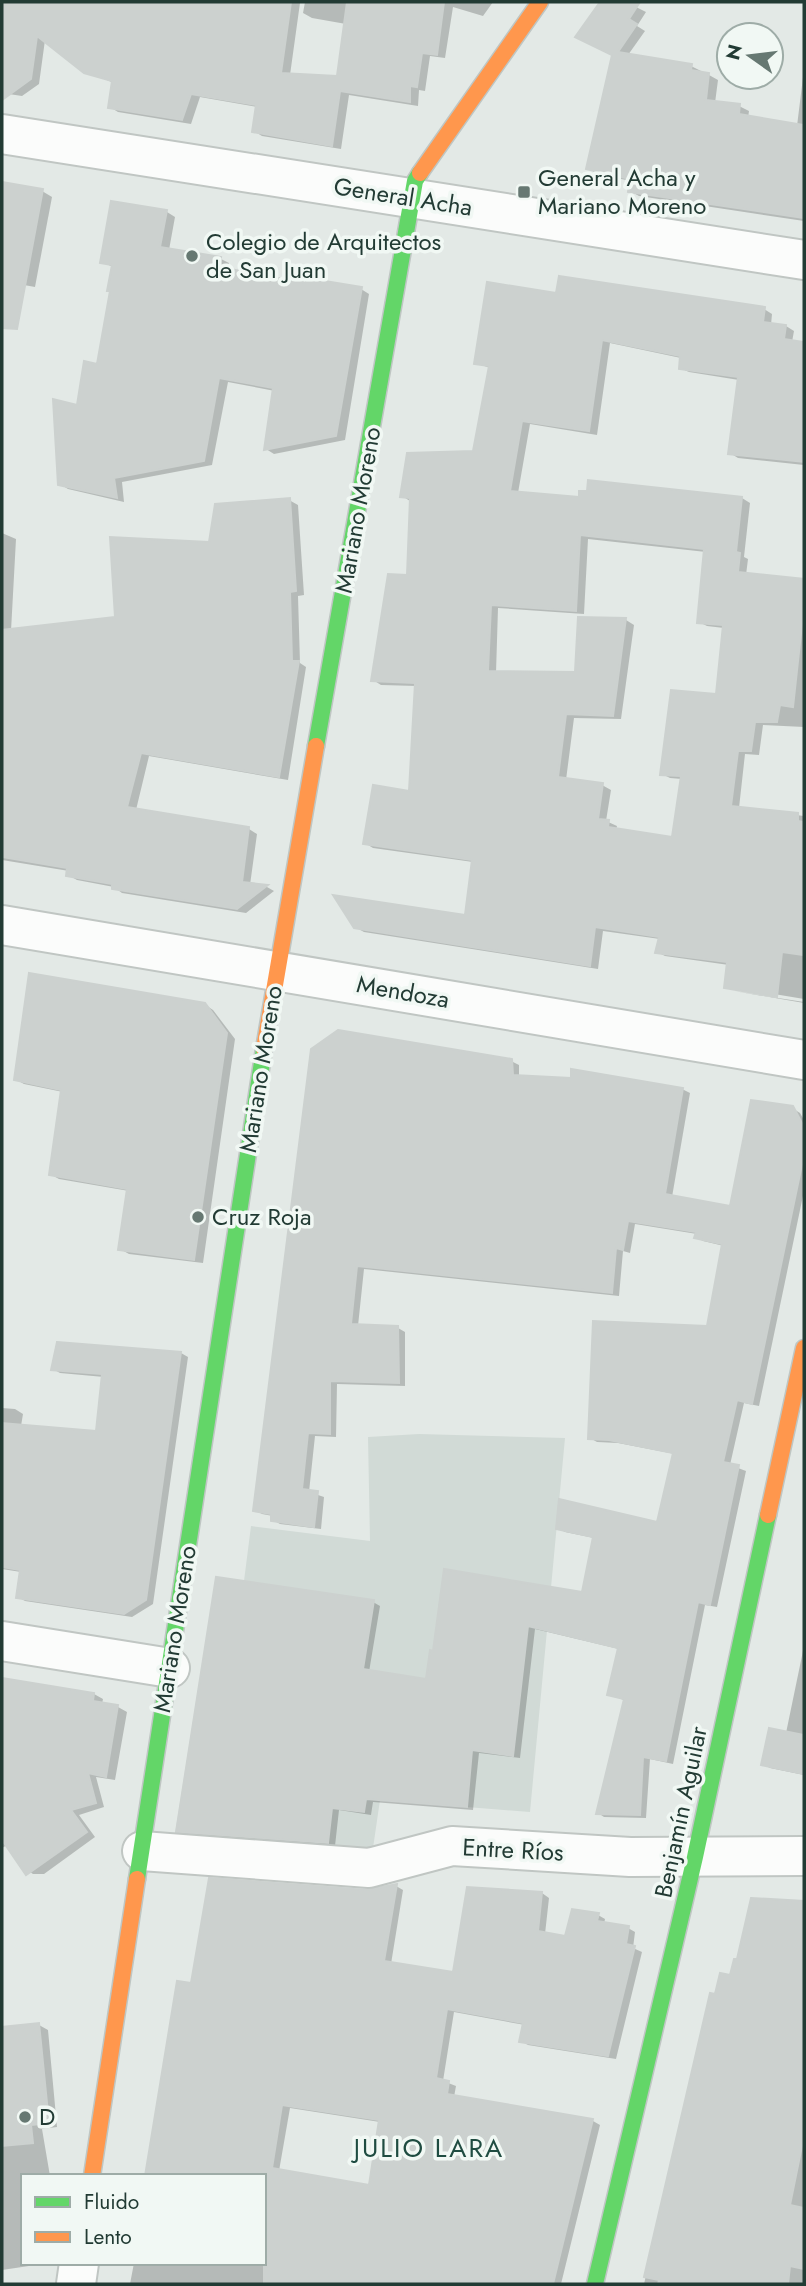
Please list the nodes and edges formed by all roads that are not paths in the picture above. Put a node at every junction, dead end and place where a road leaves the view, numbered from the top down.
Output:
1 (540, 2) edge
2 (2, 134) edge
3 (412, 198) junction
4 (804, 260) edge
5 (2, 925) edge
6 (276, 971) junction
7 (804, 1059) edge
8 (804, 1348) edge
9 (2, 1642) edge
10 (170, 1668) junction
11 (142, 1851) junction
12 (804, 1856) edge
13 (695, 1857) junction
14 (92, 2174) edge
15 (79, 2265) edge
16 (76, 2284) edge
17 (595, 2284) edge

1 - 3 street, Mariano Moreno
2 - 3 street, General Acha
3 - 4 street, General Acha
3 - 6 street, Mariano Moreno
5 - 6 street, Mendoza
6 - 7 street, Mendoza
6 - 10 street, Mariano Moreno
8 - 13 street, Benjamín Aguilar
9 - 10 street
10 - 11 street, Mariano Moreno
11 - 13 street, Entre Ríos
11 - 14 street, Mariano Moreno
12 - 13 street, Entre Ríos
13 - 17 street, Benjamín Aguilar
15 - 16 street

